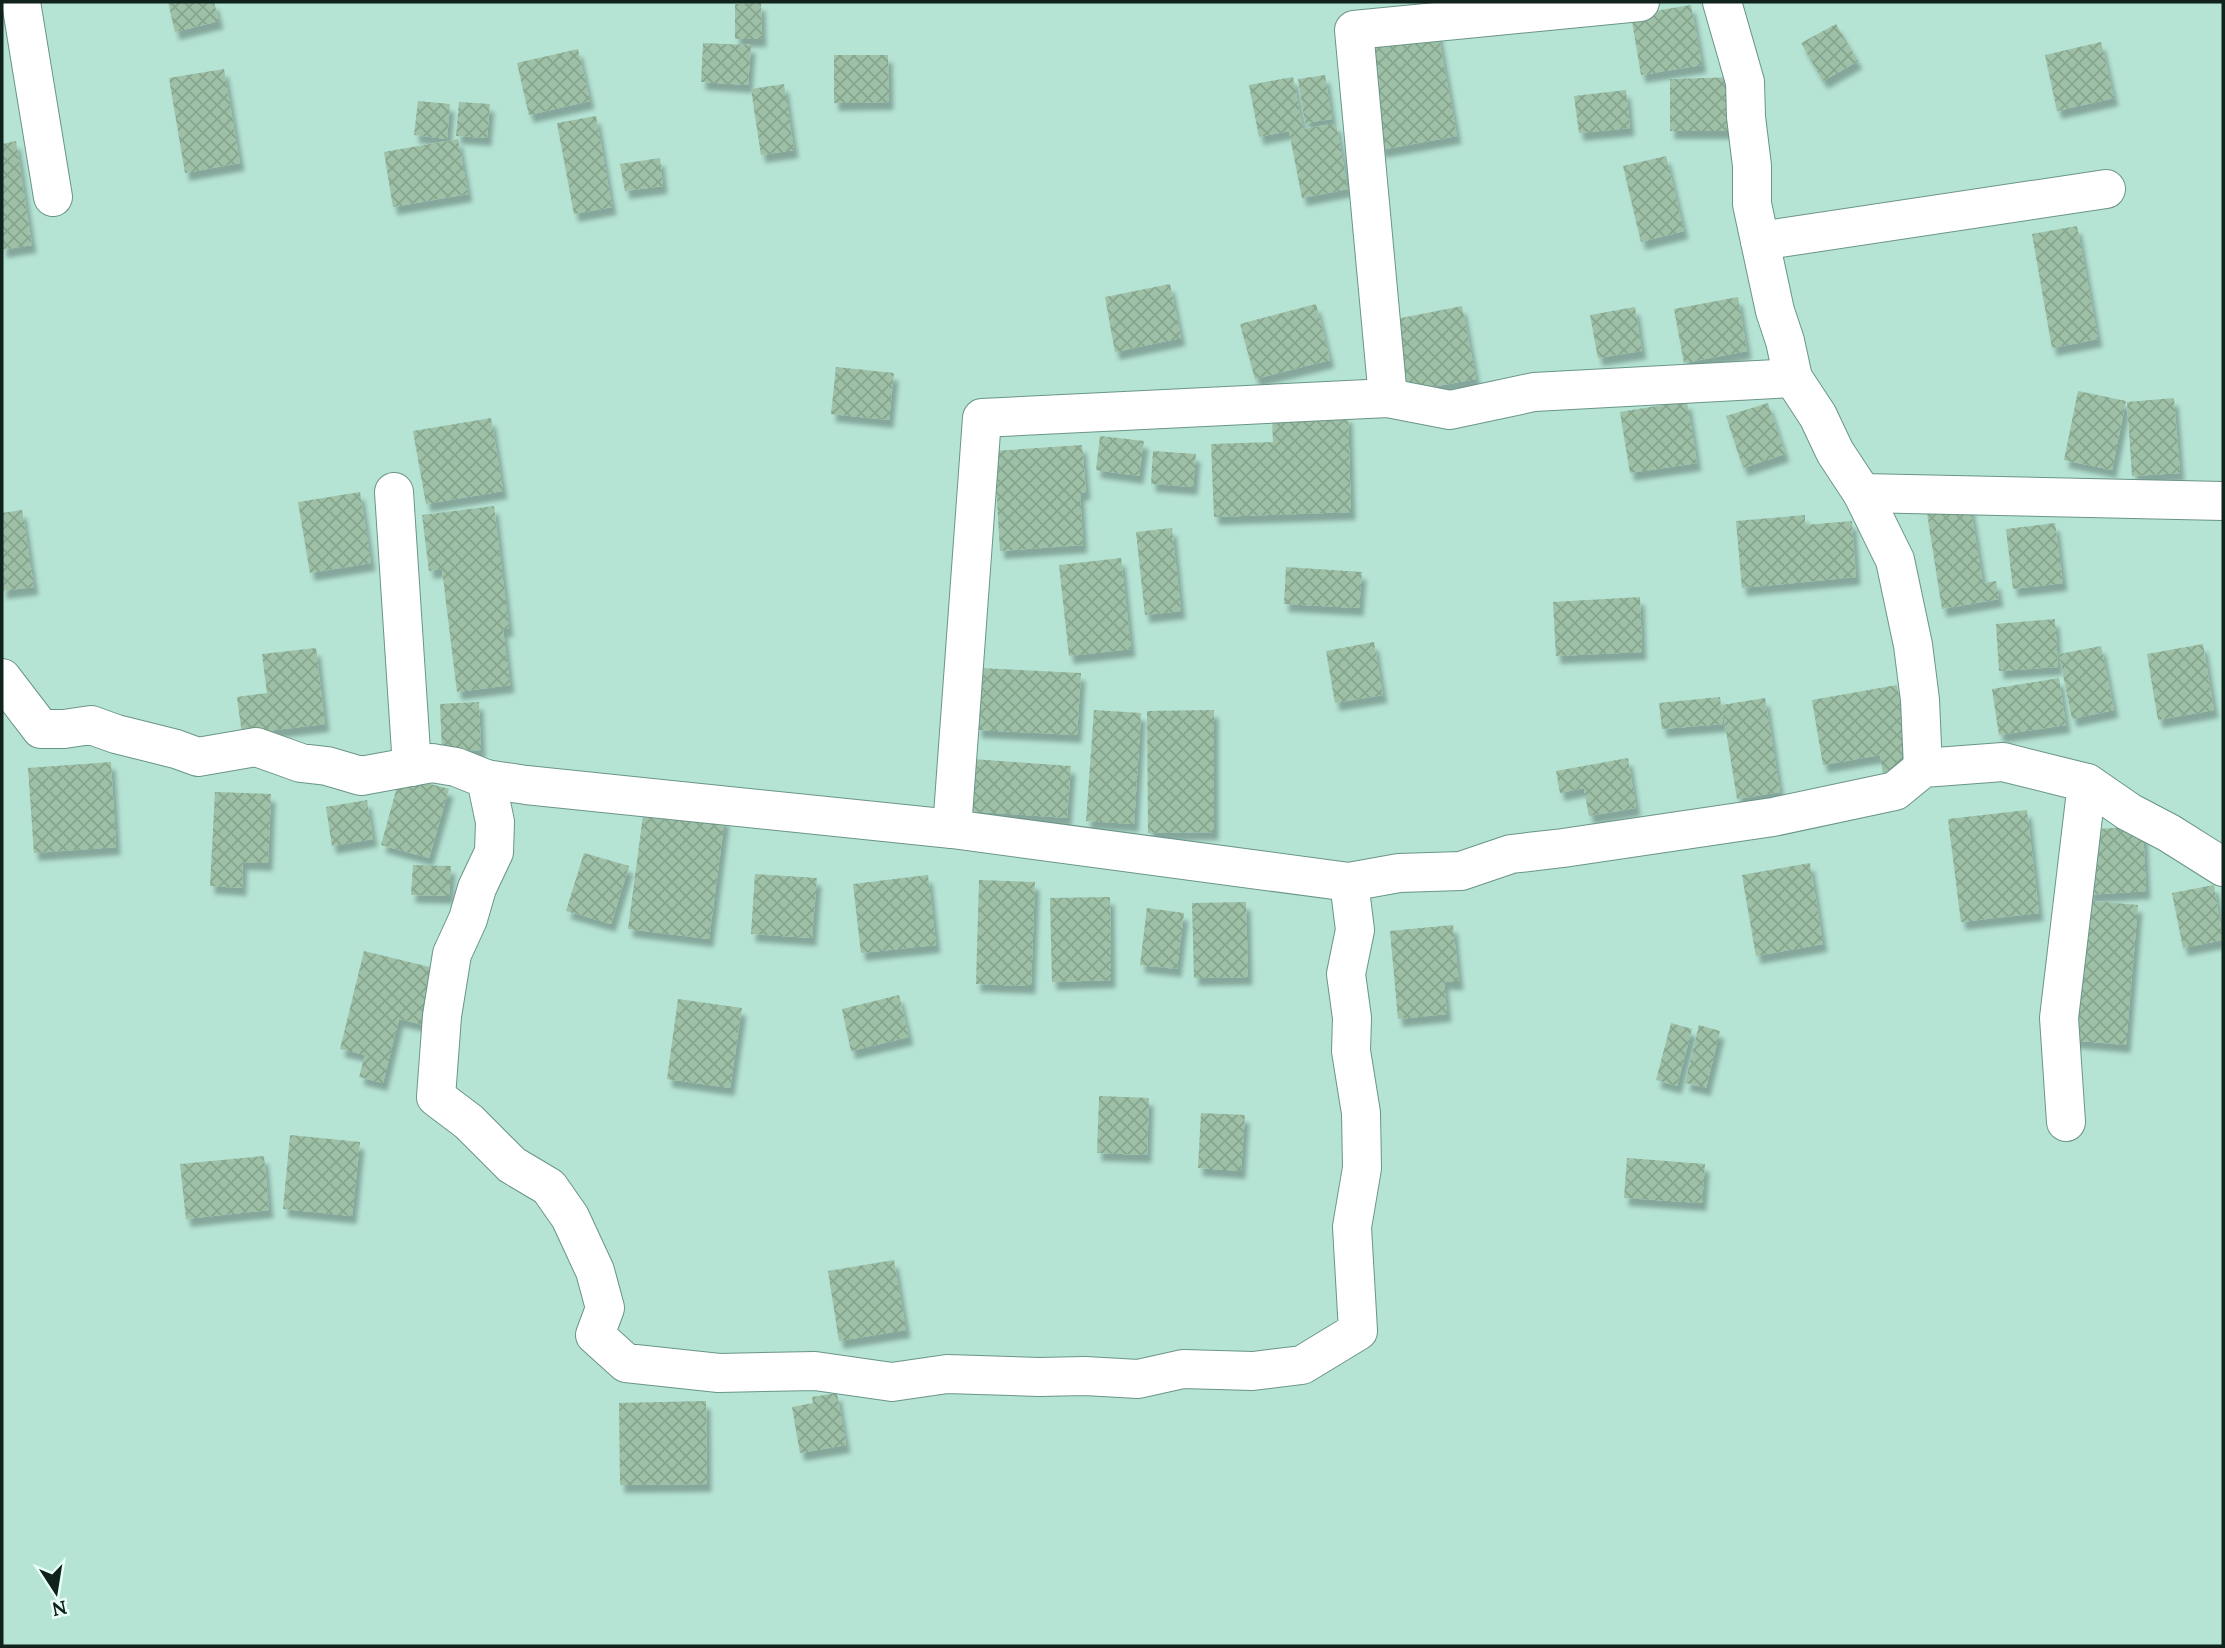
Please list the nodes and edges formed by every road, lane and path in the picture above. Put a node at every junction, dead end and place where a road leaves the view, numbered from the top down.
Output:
1 (21, 2) edge
2 (1640, 2) edge
3 (1722, 2) edge
4 (2106, 189) dead end
5 (53, 197) dead end
6 (1760, 242) junction
7 (1793, 378) junction
8 (1388, 398) junction
9 (394, 492) dead end
10 (1862, 492) junction
11 (2223, 502) edge
12 (2, 678) edge
13 (412, 767) junction
14 (1923, 768) junction
15 (486, 779) junction
16 (2087, 783) junction
17 (952, 829) junction
18 (2223, 867) edge
19 (1349, 882) junction
20 (2066, 1122) dead end

1 - 5 street
2 - 8 street
3 - 6 street
4 - 6 street
6 - 7 street
7 - 8 street
7 - 10 street
8 - 17 street
9 - 13 street
10 - 11 street
10 - 14 street
12 - 13 street
13 - 15 street
14 - 16 street
14 - 19 street
15 - 17 street
15 - 19 street
16 - 18 street
16 - 20 street
17 - 19 street

